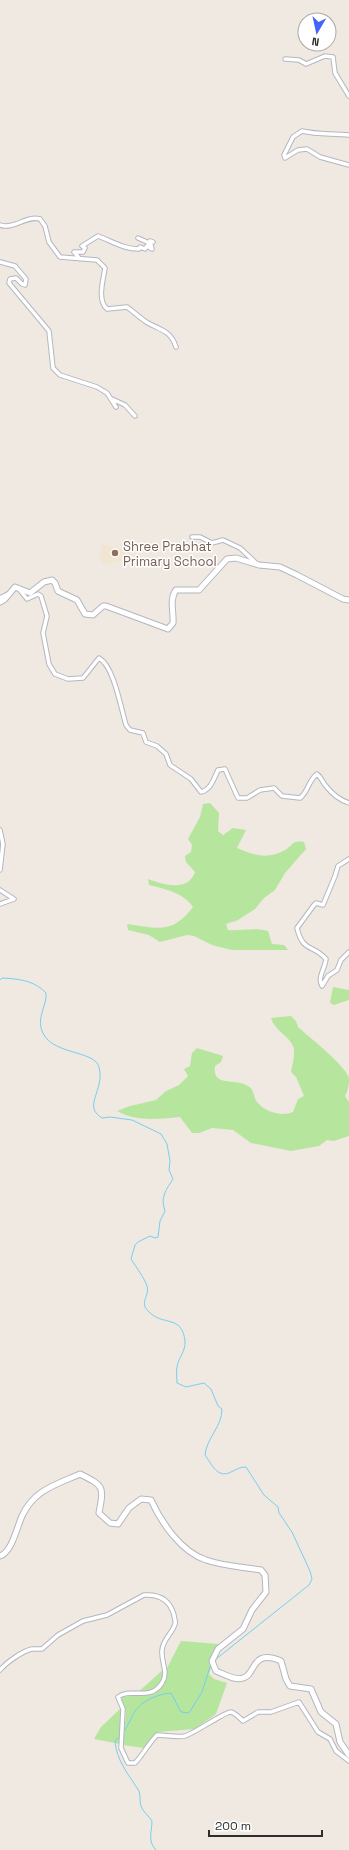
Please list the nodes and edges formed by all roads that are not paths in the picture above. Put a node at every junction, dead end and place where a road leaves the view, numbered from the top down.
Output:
1 (285, 59) dead end
2 (349, 96) edge
3 (349, 135) edge
4 (349, 165) edge
5 (0, 225) edge
6 (138, 238) dead end
7 (153, 242) dead end
8 (151, 247) junction
9 (80, 259) junction
10 (0, 262) edge
11 (176, 347) dead end
12 (112, 399) junction
13 (116, 407) dead end
14 (135, 416) dead end
15 (192, 537) dead end
16 (256, 563) junction
17 (17, 587) junction
18 (9, 594) junction
19 (0, 598) edge
20 (349, 600) edge
21 (0, 602) edge
22 (340, 799) junction
23 (349, 803) edge
24 (349, 807) edge
25 (0, 830) edge
26 (349, 859) edge
27 (0, 870) edge
28 (0, 890) edge
29 (0, 904) edge
30 (349, 952) edge
31 (2, 1555) edge
32 (0, 1670) edge
33 (349, 1755) edge
34 (349, 1761) edge

1 - 2 street
3 - 4 street
5 - 9 street
6 - 8 street
7 - 8 street
8 - 9 street
9 - 11 street
10 - 12 street
12 - 13 street
12 - 14 street
15 - 16 street
16 - 17 main road
16 - 20 main road
17 - 18 main road
17 - 22 street
18 - 19 street
18 - 21 main road
22 - 23 street
22 - 24 street
25 - 27 street
26 - 30 street
28 - 29 street
31 - 33 main road
32 - 34 street

